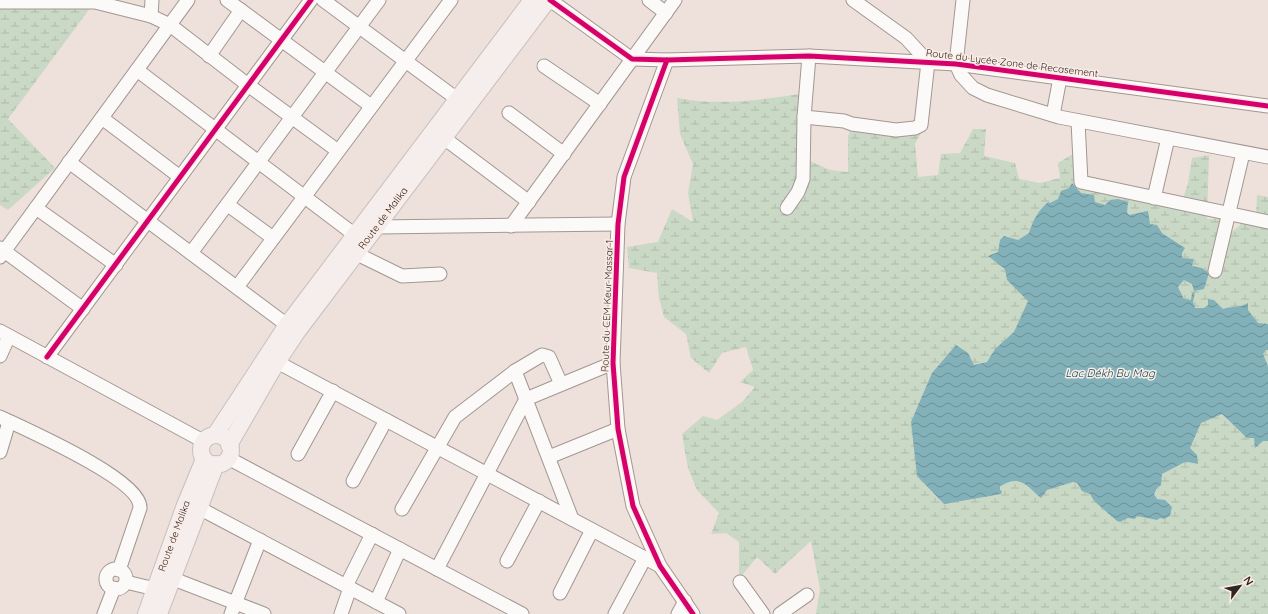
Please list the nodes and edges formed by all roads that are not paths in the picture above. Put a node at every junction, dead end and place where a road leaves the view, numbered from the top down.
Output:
1 (152, 0) edge
2 (188, 0) edge
3 (227, 0) edge
4 (311, 0) edge
5 (322, 0) edge
6 (379, 0) edge
7 (450, 0) edge
8 (532, 0) edge
9 (549, 0) edge
10 (649, 0) edge
11 (675, 0) edge
12 (853, 0) edge
13 (963, 0) edge
14 (95, 1) edge
15 (0, 2) edge
16 (241, 10) junction
17 (666, 12) junction
18 (151, 16) junction
19 (170, 25) junction
20 (359, 27) junction
21 (281, 40) junction
22 (209, 56) junction
23 (809, 56) junction
24 (632, 59) junction
25 (667, 60) junction
26 (405, 61) junction
27 (928, 62) junction
28 (956, 64) junction
29 (544, 66) dead end
30 (137, 70) junction
31 (326, 72) junction
32 (1060, 78) junction
33 (248, 85) junction
34 (457, 99) junction
35 (600, 104) junction
36 (371, 106) junction
37 (1268, 106) edge
38 (509, 113) dead end
39 (1053, 115) junction
40 (292, 117) junction
41 (804, 117) junction
42 (102, 118) junction
43 (1078, 121) junction
44 (216, 129) junction
45 (444, 138) junction
46 (1168, 138) junction
47 (338, 151) junction
48 (1243, 153) junction
49 (564, 154) junction
50 (1268, 157) edge
51 (69, 162) junction
52 (259, 162) junction
53 (180, 177) junction
54 (304, 196) junction
55 (1154, 198) junction
56 (529, 202) junction
57 (228, 204) junction
58 (36, 208) junction
59 (787, 208) dead end
60 (1228, 214) junction
61 (148, 221) junction
62 (1268, 222) edge
63 (618, 224) junction
64 (511, 226) junction
65 (376, 227) junction
66 (355, 235) junction
67 (273, 238) junction
68 (1, 252) edge
69 (191, 253) junction
70 (357, 254) junction
71 (116, 265) junction
72 (1215, 271) dead end
73 (440, 274) dead end
74 (237, 287) junction
75 (83, 309) junction
76 (287, 325) junction
77 (5, 334) edge
78 (0, 356) edge
79 (48, 357) junction
80 (277, 362) junction
81 (613, 362) junction
82 (515, 371) junction
83 (561, 384) junction
84 (333, 392) junction
85 (526, 399) junction
86 (5, 420) edge
87 (386, 420) junction
88 (618, 429) junction
89 (209, 438) junction
90 (437, 447) junction
91 (0, 452) edge
92 (298, 454) dead end
93 (219, 456) junction
94 (549, 457) junction
95 (487, 474) junction
96 (353, 481) dead end
97 (539, 501) junction
98 (199, 508) junction
99 (402, 509) dead end
100 (572, 519) junction
101 (592, 530) junction
102 (372, 534) junction
103 (260, 540) junction
104 (400, 549) junction
105 (645, 558) junction
106 (507, 561) dead end
107 (660, 566) junction
108 (437, 569) junction
109 (119, 570) junction
110 (171, 578) junction
111 (126, 582) junction
112 (740, 582) dead end
113 (348, 587) junction
114 (114, 588) junction
115 (155, 589) junction
116 (560, 592) dead end
117 (807, 595) dead end
118 (685, 601) junction
119 (376, 602) junction
120 (233, 608) edge
121 (104, 614) edge
122 (146, 614) edge
123 (159, 614) edge
124 (264, 614) edge
125 (341, 614) edge
126 (399, 614) edge
127 (522, 614) edge
128 (615, 614) edge
129 (678, 614) edge
130 (693, 614) edge
131 (763, 614) edge
132 (780, 614) edge

1 - 18 street
2 - 19 street
3 - 16 street
4 - 21 street
5 - 20 street
6 - 20 street
7 - 26 street
8 - 34 main road, Route de Malika
9 - 24 street
9 - 45 main road, Route de Malika
10 - 17 street
11 - 17 street
12 - 27 street
13 - 28 street
14 - 15 street
14 - 18 street
16 - 21 street
16 - 22 street
17 - 24 street
18 - 19 street
19 - 22 street
19 - 30 street
20 - 26 street
20 - 31 street
21 - 31 street
21 - 33 street
22 - 33 street
23 - 25 street, Route du Lycée Zone de Recasement
23 - 27 street, Route du Lycée Zone de Recasement
23 - 41 street
24 - 25 street, Route du Lycée Zone de Recasement
24 - 35 street
25 - 63 street, Route du CEM Keur Massar 1
26 - 34 street
26 - 36 street
27 - 28 street, Route du Lycée Zone de Recasement
27 - 41 street
28 - 32 street, Route du Lycée Zone de Recasement
28 - 39 street
29 - 35 street
30 - 42 street
30 - 44 street
31 - 36 street
31 - 40 street
32 - 37 street, Route du Lycée Zone de Recasement
32 - 39 street
33 - 40 street
33 - 44 street
34 - 66 main road, Route de Malika
35 - 49 street
36 - 47 street
38 - 49 street
39 - 43 street
40 - 47 street
40 - 52 street
41 - 59 street
42 - 51 street
42 - 53 street
43 - 46 street
43 - 55 street
44 - 52 street
44 - 53 street
45 - 56 street
45 - 65 main road, Route de Malika
46 - 48 street
46 - 55 street
47 - 54 street
48 - 50 street
48 - 60 street
49 - 56 street
51 - 58 street
51 - 61 street
52 - 54 street
52 - 57 street
53 - 61 street
54 - 66 street
54 - 67 street
55 - 60 street
56 - 64 street
57 - 67 street
57 - 69 street
58 - 68 street
58 - 71 street
60 - 62 street
60 - 72 street
61 - 69 street
61 - 71 street
63 - 64 street
63 - 81 street, Route du CEM Keur Massar 1
64 - 65 street
65 - 70 main road, Route de Malika
66 - 76 main road, Route de Malika
67 - 74 street
68 - 75 street
69 - 74 street
70 - 73 street
70 - 80 main road, Route de Malika
71 - 75 street
74 - 76 street
75 - 79 street
76 - 89 main road, Route de Malika
77 - 78 street
77 - 79 street
79 - 89 street
80 - 84 street
80 - 93 main road, Route de Malika
81 - 83 street
81 - 88 street, Route du CEM Keur Massar 1
82 - 83 street
82 - 85 street
82 - 90 street
83 - 85 street
84 - 87 street
84 - 92 street
85 - 94 street
85 - 95 street
86 - 91 street
86 - 109 street
87 - 90 street
87 - 96 street
88 - 94 street
88 - 107 street, Route du CEM Keur Massar 1
89 - 93 main road
89 - 93 main road
90 - 95 street
90 - 99 street
93 - 98 main road, Route de Malika
93 - 102 street
93 - 115 main road, Route de Malika
94 - 100 street
95 - 97 street
95 - 108 street
97 - 100 street
97 - 106 street
98 - 103 street
98 - 110 main road, Route de Malika
100 - 101 street
101 - 105 street
101 - 116 street
102 - 104 street
102 - 113 street
103 - 113 street
103 - 120 street
104 - 108 street
104 - 119 street
105 - 107 street
105 - 128 street
107 - 118 street, Route du CEM Keur Massar 1
108 - 127 street
109 - 111 street
109 - 114 street
110 - 120 street
110 - 123 main road, Route de Malika
111 - 114 street
111 - 115 street
112 - 131 street
113 - 119 street
113 - 125 street
114 - 121 street
115 - 122 main road, Route de Malika
117 - 132 street
118 - 129 street
118 - 130 street, Route du CEM Keur Massar 1
119 - 126 street
120 - 124 street

